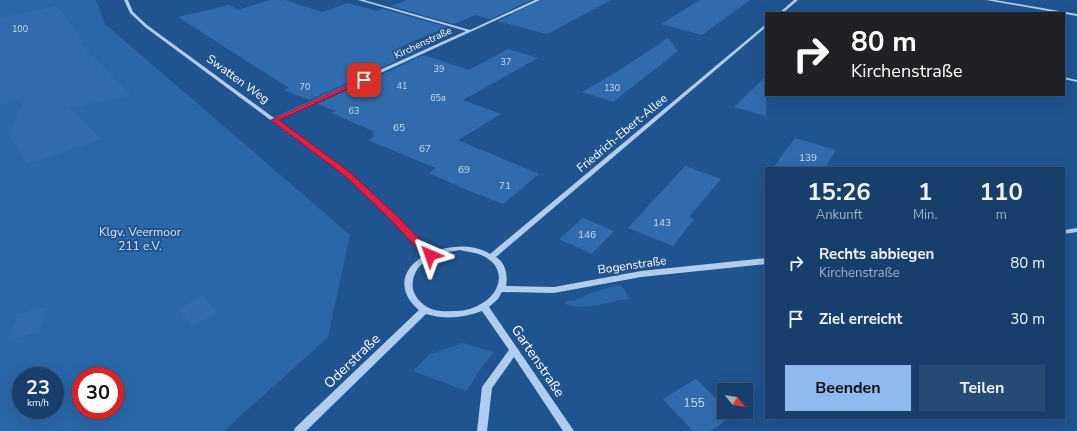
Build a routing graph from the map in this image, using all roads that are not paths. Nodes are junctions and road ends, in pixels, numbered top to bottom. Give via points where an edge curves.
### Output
1 (126, 0) edge
2 (360, 0) edge
3 (538, 0) edge
4 (796, 0) edge
5 (988, 0) edge
6 (782, 12) edge
7 (1059, 12) edge
8 (1065, 13) edge
9 (1077, 15) edge
10 (765, 26) edge
11 (470, 32) junction
12 (1065, 78) edge
13 (1077, 81) edge
14 (274, 120) junction
15 (1077, 230) edge
16 (1065, 232) edge
17 (430, 255) junction
18 (492, 256) junction
19 (765, 260) edge
20 (502, 289) junction
21 (484, 307) junction
22 (425, 310) junction
23 (514, 350) junction
24 (299, 431) edge
25 (482, 431) edge
26 (569, 431) edge

1 - 14 street, Swatten Weg via 131,12 146,26
2 - 11 street, Kirchenstraße
3 - 11 street, Kirchenstraße
4 - 6 street
5 - 7 street
8 - 9 street
10 - 18 street, Friedrich-Ebert-Allee
11 - 14 street, Kirchenstraße
12 - 13 street
14 - 17 street, Swatten Weg via 348,175
15 - 16 street
17 - 18 street via 460,248 473,249
17 - 22 street via 415,267 408,284 412,298
18 - 20 street via 503,271
19 - 20 street, Bogenstraße via 641,274 554,290
20 - 21 street via 495,299
21 - 22 street via 470,313 454,315
21 - 23 street, Gartenstraße
22 - 24 street, Oderstraße
23 - 25 street via 487,388
23 - 26 street, Gartenstraße

